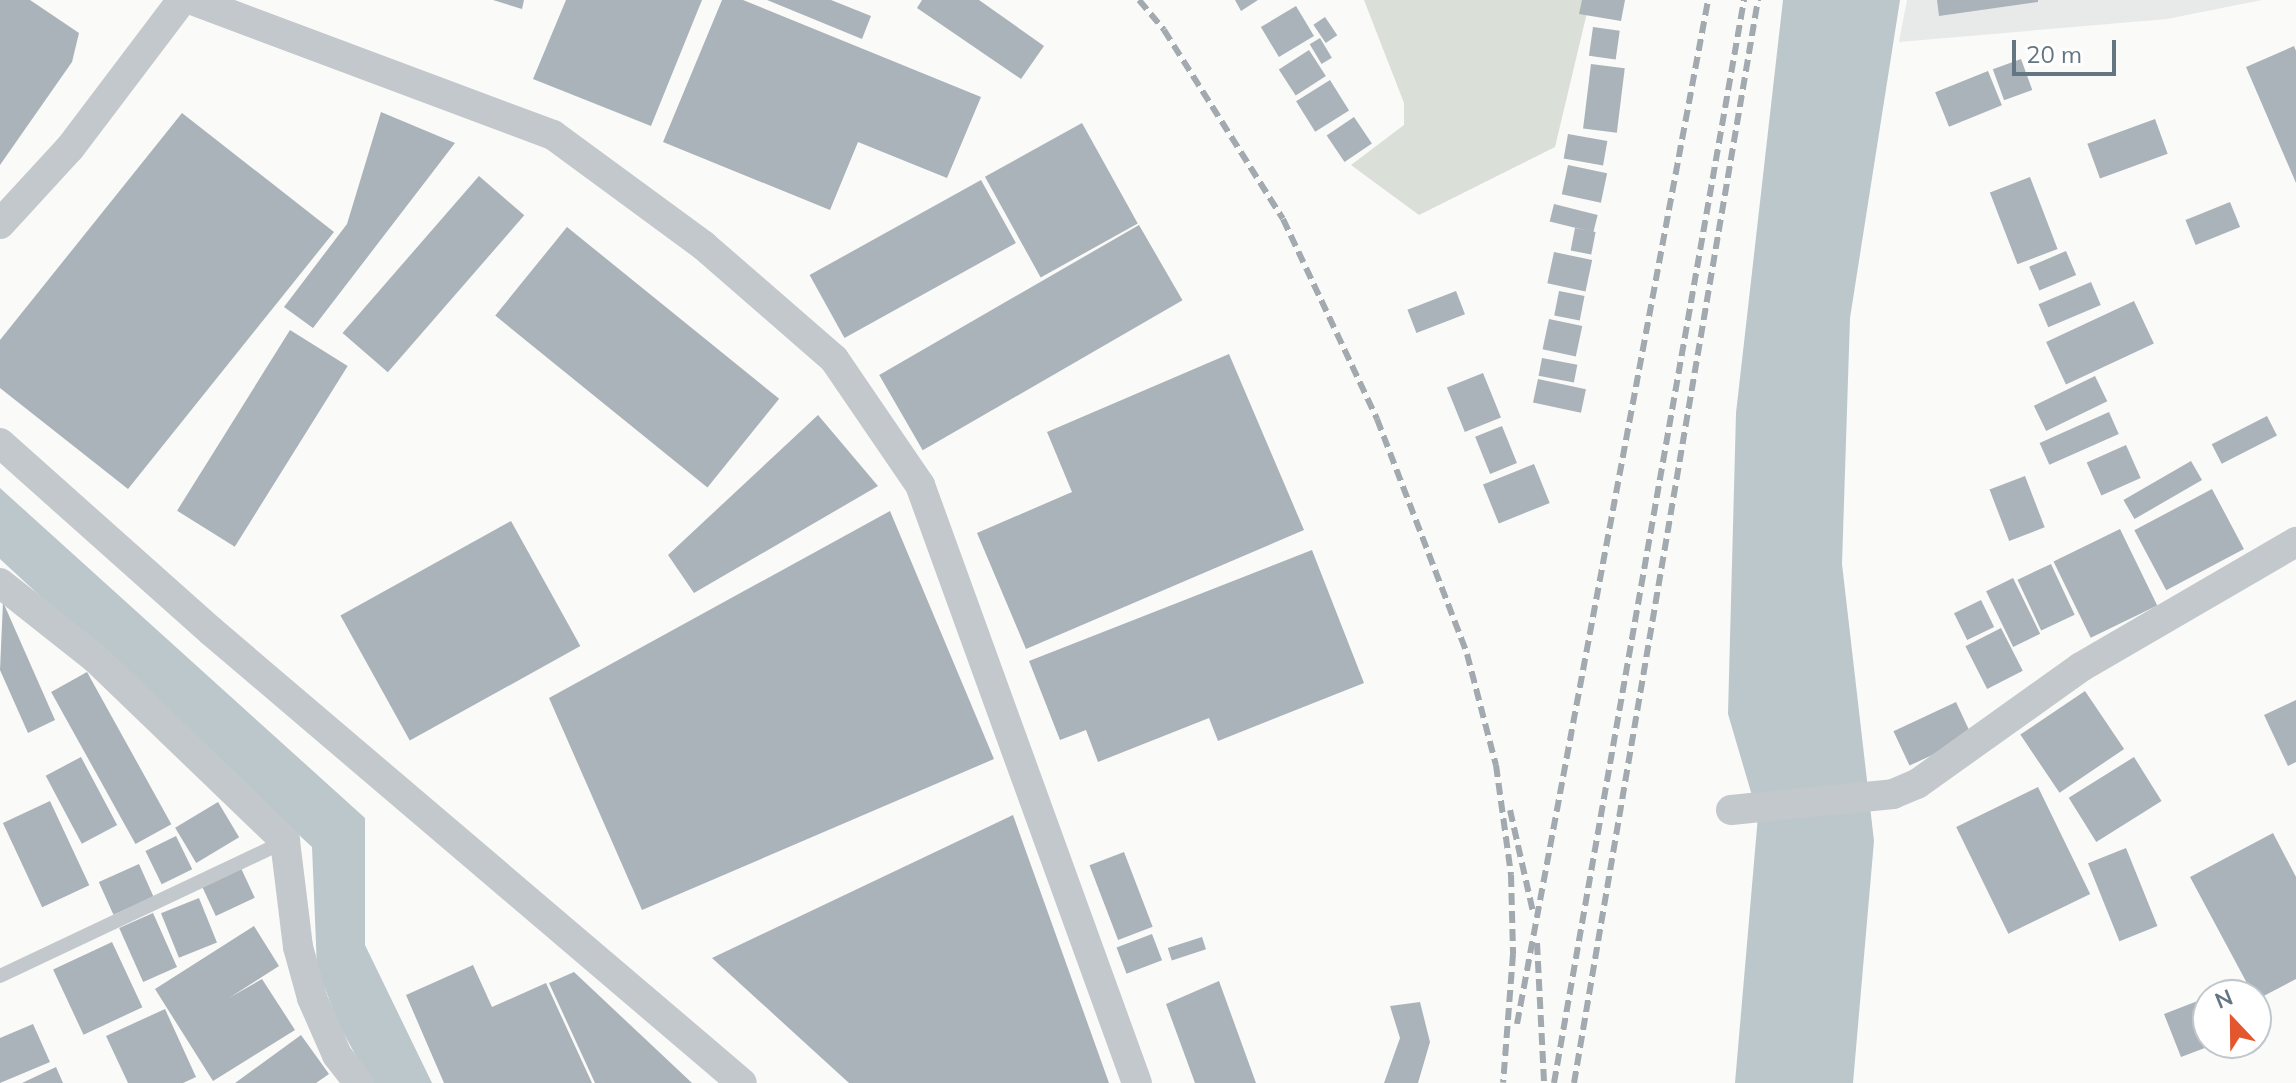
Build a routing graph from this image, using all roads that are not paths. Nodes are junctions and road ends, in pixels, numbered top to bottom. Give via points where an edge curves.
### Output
1 (182, 0) edge
2 (192, 0) edge
3 (0, 224) edge
4 (0, 443) edge
5 (2296, 542) edge
6 (0, 583) edge
7 (1731, 810) dead end
8 (285, 841) junction
9 (0, 976) edge
10 (359, 1083) edge
11 (742, 1083) edge
12 (1137, 1083) edge

1 - 3 street via 70,148
2 - 12 street via 553,135 704,246 834,359 920,485
4 - 11 street via 211,631
5 - 7 street via 2081,667 1917,784 1893,794
6 - 8 street via 95,658
8 - 9 lane
8 - 10 street via 298,947 312,998 337,1055

